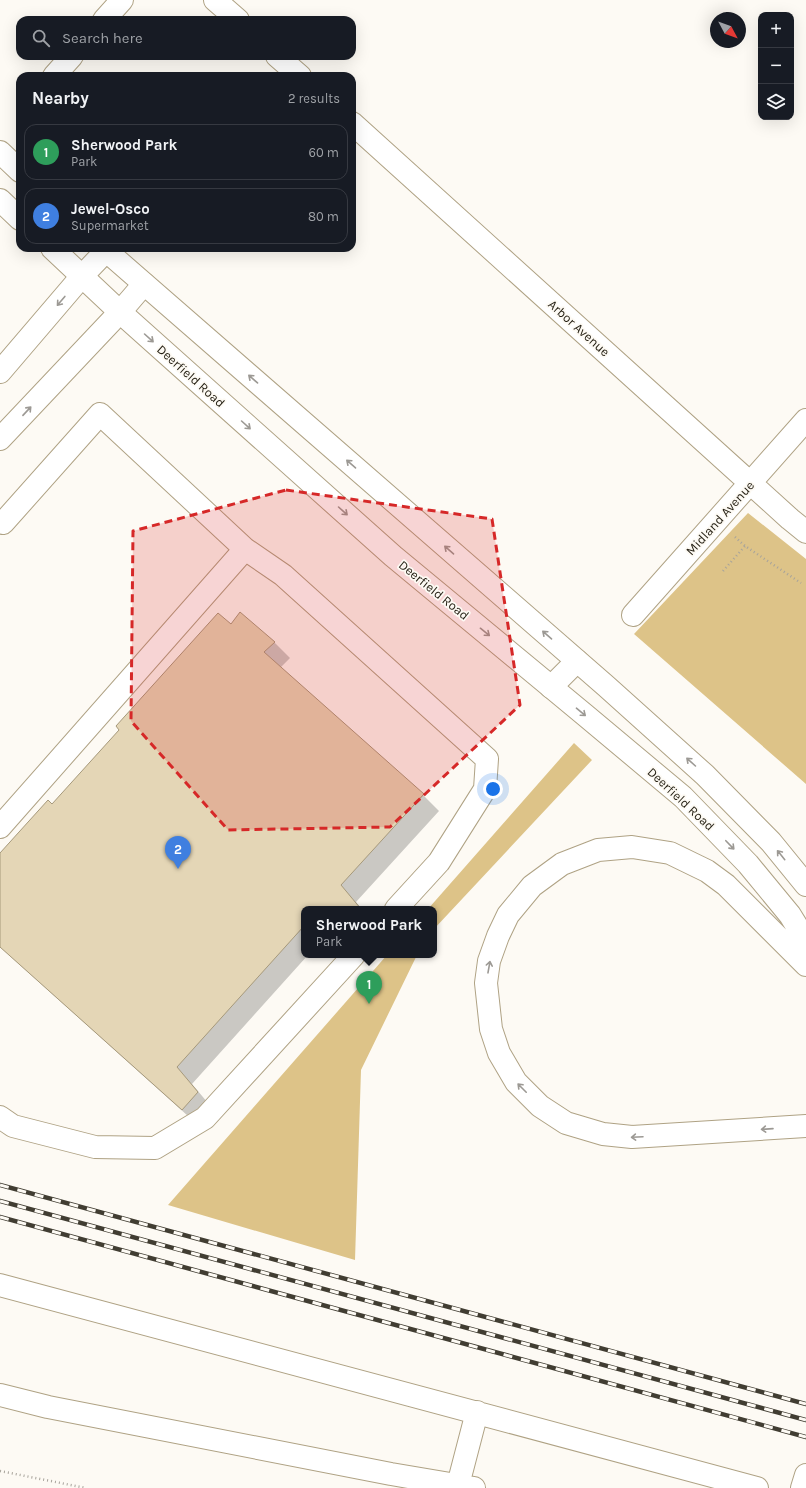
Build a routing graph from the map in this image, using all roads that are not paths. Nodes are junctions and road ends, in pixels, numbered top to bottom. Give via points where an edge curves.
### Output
1 (122, 0) edge
2 (215, 0) edge
3 (108, 16) edge
4 (233, 16) edge
5 (68, 60) edge
6 (282, 60) edge
7 (58, 72) edge
8 (295, 72) edge
9 (356, 127) edge
10 (0, 152) edge
11 (16, 167) edge
12 (0, 200) edge
13 (16, 215) edge
14 (56, 252) edge
15 (102, 252) edge
16 (107, 252) edge
17 (82, 276) junction
18 (144, 284) junction
19 (120, 312) junction
20 (0, 372) edge
21 (806, 420) edge
22 (0, 439) edge
23 (750, 483) junction
24 (0, 521) edge
25 (806, 532) edge
26 (245, 549) junction
27 (633, 615) dead end
28 (577, 661) junction
29 (551, 687) junction
30 (0, 827) edge
31 (806, 885) edge
32 (399, 906) edge
33 (806, 941) edge
34 (351, 958) edge
35 (806, 964) edge
36 (0, 1117) edge
37 (806, 1126) edge
38 (0, 1285) edge
39 (0, 1395) edge
40 (477, 1412) junction
41 (806, 1475) edge
42 (466, 1487) edge
43 (757, 1488) edge
44 (802, 1488) edge

1 - 3 main road
2 - 4 main road
5 - 7 main road
6 - 8 main road
9 - 23 main road, Arbor Avenue
10 - 11 main road
12 - 13 main road
14 - 17 main road, Deerfield Road
15 - 17 main road
16 - 18 main road
17 - 19 main road, Deerfield Road
17 -> 20 main road
18 - 19 main road
28 -> 18 main road
22 -> 19 main road
19 -> 29 main road, Deerfield Road via 393,556
21 - 23 main road, Midland Avenue
23 - 25 main road, Arbor Avenue
23 - 27 main road, Midland Avenue
24 - 26 main road via 3,523 100,414
26 - 30 main road
26 - 32 main road via 283,575 487,759 485,789 439,862
28 - 29 main road
31 -> 28 main road via 772,842 705,775
29 -> 33 main road, Deerfield Road via 683,797 748,864 790,915
34 - 36 main road via 205,1118 155,1148 95,1146 13,1126
37 -> 35 main road via 632,1137 603,1134 566,1123 540,1106 516,1082 491,1029 486,983 489,961 498,936 508,915 532,886 562,864 598,850 632,847 670,853 708,871
38 - 40 main road
39 - 42 main road
40 - 42 main road
40 - 43 main road
41 - 44 main road

